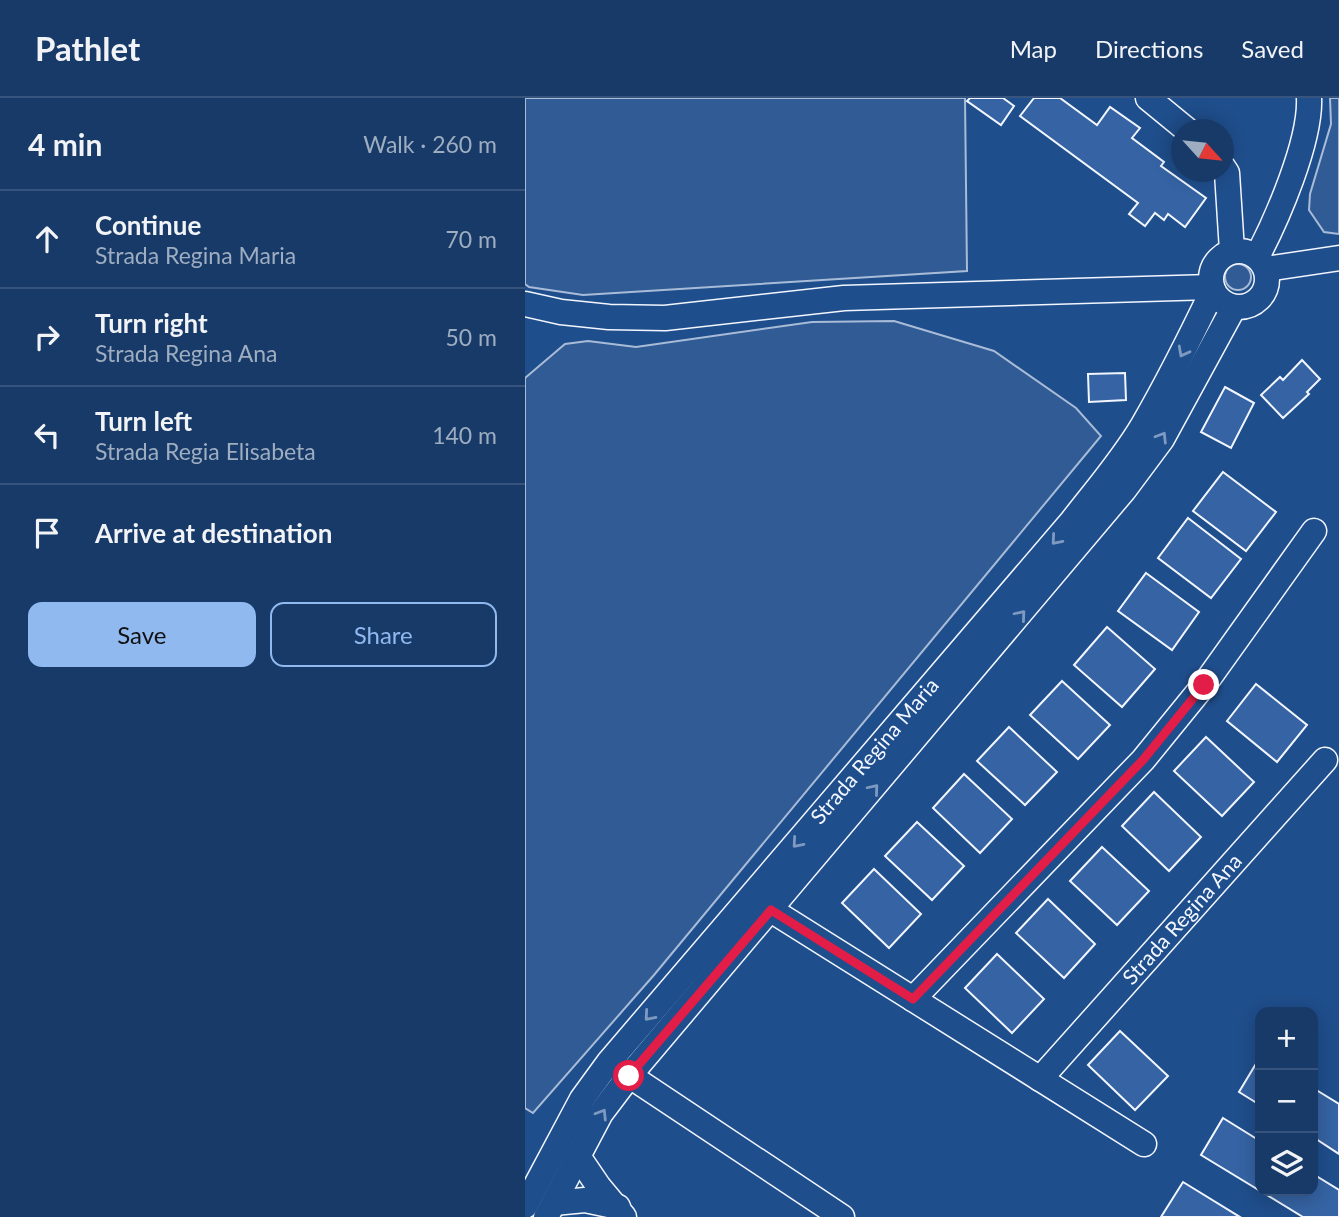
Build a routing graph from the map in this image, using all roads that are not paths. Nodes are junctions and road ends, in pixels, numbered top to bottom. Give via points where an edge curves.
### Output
1 (1147, 98) edge
2 (1309, 98) edge
3 (1168, 106) edge
4 (1228, 182) edge
5 (1232, 251) junction
6 (1339, 258) edge
7 (1262, 263) junction
8 (1212, 289) junction
9 (525, 304) edge
10 (1234, 307) junction
11 (1314, 531) dead end
12 (1325, 760) dead end
13 (771, 910) junction
14 (913, 999) junction
15 (619, 1069) junction
16 (1040, 1079) junction
17 (1144, 1144) dead end
18 (578, 1156) junction
19 (525, 1206) edge
20 (550, 1210) edge
21 (621, 1212) edge
22 (842, 1217) edge

1 - 3 street
2 - 7 street via 1302,141
4 - 5 street
5 - 7 street via 1250,253
5 - 8 street via 1216,262
6 - 7 street
7 - 10 street via 1266,286 1258,301
8 - 9 street via 844,298 665,317 597,316
8 - 10 street
8 -> 15 street, Strada Regina Maria via 1142,427 1072,521
13 -> 10 street, Strada Regina Maria via 1125,490 1162,439
11 - 14 street via 1204,685 1143,760
12 - 16 street, Strada Regina Ana
13 - 14 street
13 - 15 street, Strada Regina Maria
14 - 16 street
18 -> 15 street, Strada Regina Maria
15 - 19 street, Strada Regina Maria via 582,1099
15 - 22 street
16 - 17 street
18 - 20 street, Strada Regina Maria
18 - 21 street
20 - 21 street via 585,1200

